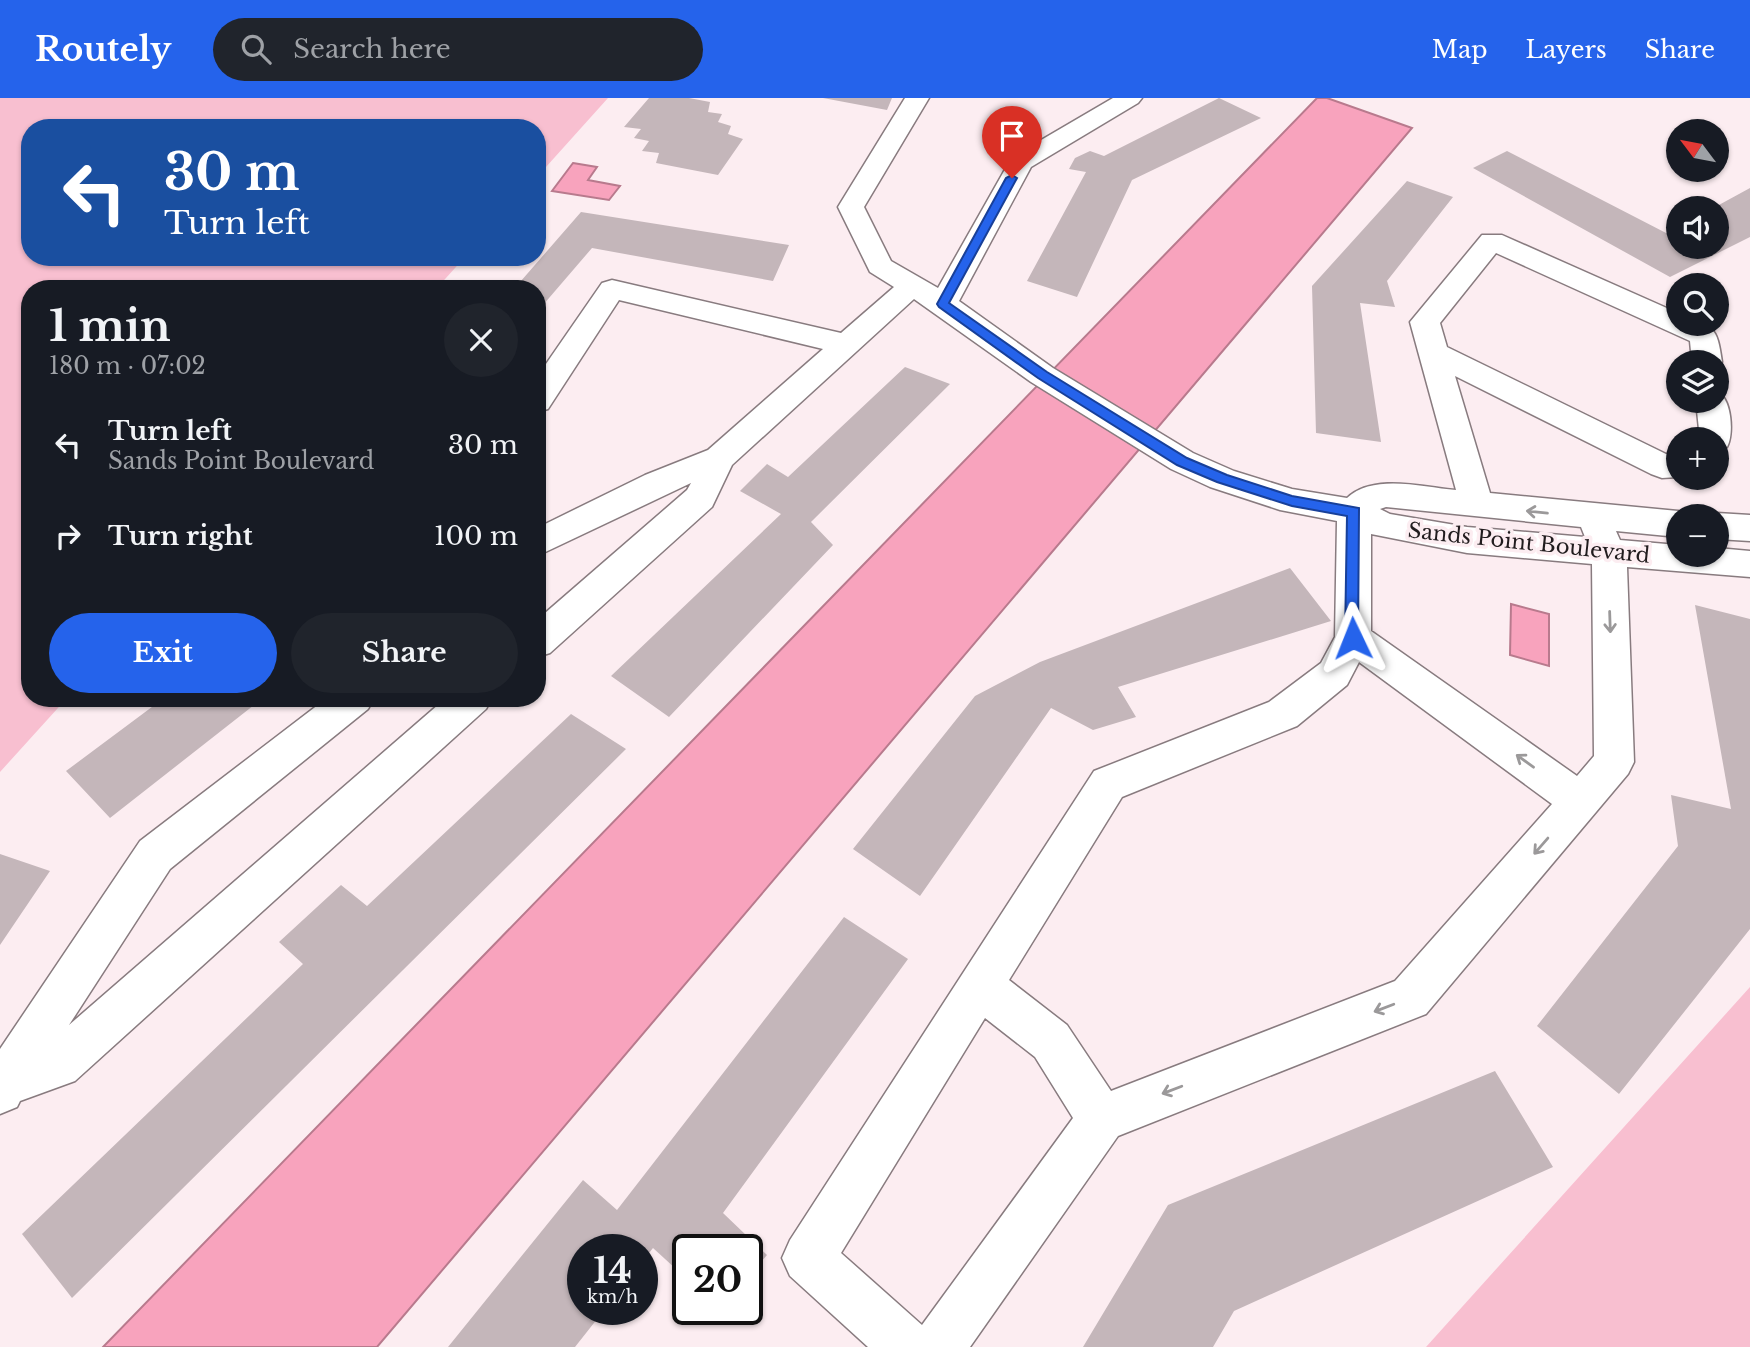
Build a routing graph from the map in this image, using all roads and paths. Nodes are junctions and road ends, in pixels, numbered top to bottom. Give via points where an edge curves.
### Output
1 (917, 98) edge
2 (1130, 98) edge
3 (911, 287) junction
4 (943, 304) junction
5 (849, 345) junction
6 (1706, 350) edge
7 (1431, 351) junction
8 (546, 388) edge
9 (719, 458) junction
10 (1666, 466) edge
11 (1478, 506) junction
12 (1354, 512) junction
13 (1666, 526) edge
14 (1729, 527) edge
15 (1750, 528) edge
16 (1601, 536) junction
17 (546, 539) edge
18 (1750, 564) edge
19 (546, 634) edge
20 (1353, 638) junction
21 (344, 707) edge
22 (463, 707) edge
23 (1580, 801) junction
24 (980, 986) junction
25 (2, 1087) edge
26 (1101, 1119) junction
27 (907, 1347) edge
28 (938, 1347) edge

1 - 3 lane, Sands Point Boulevard via 851,207 880,266
2 - 4 lane via 1021,162
3 - 4 lane, Sands Point Boulevard
3 - 5 lane
4 - 12 lane, Sands Point Boulevard via 1042,375 1182,461 1292,501
5 - 8 lane via 612,289
5 - 9 lane
6 - 7 lane via 1704,336 1492,241 1425,322
7 - 10 lane
7 - 11 lane
9 - 17 lane
9 - 19 lane via 700,498
11 - 12 lane, Sands Point Boulevard via 1385,495 1364,502
16 -> 11 lane, Sands Point Boulevard
12 - 16 lane, Sands Point Boulevard via 1384,526 1467,540
12 - 20 lane
13 - 16 lane, Sands Point Boulevard
14 - 15 lane
16 - 18 lane, Sands Point Boulevard
16 -> 23 lane via 1614,762
23 -> 20 lane
20 - 24 lane via 1334,674 1283,714 1108,784
21 - 25 lane via 155,855
22 - 25 lane via 59,1065
23 -> 26 lane via 1410,998
24 - 26 lane via 1051,1041
24 - 27 lane via 808,1258
26 - 28 lane

